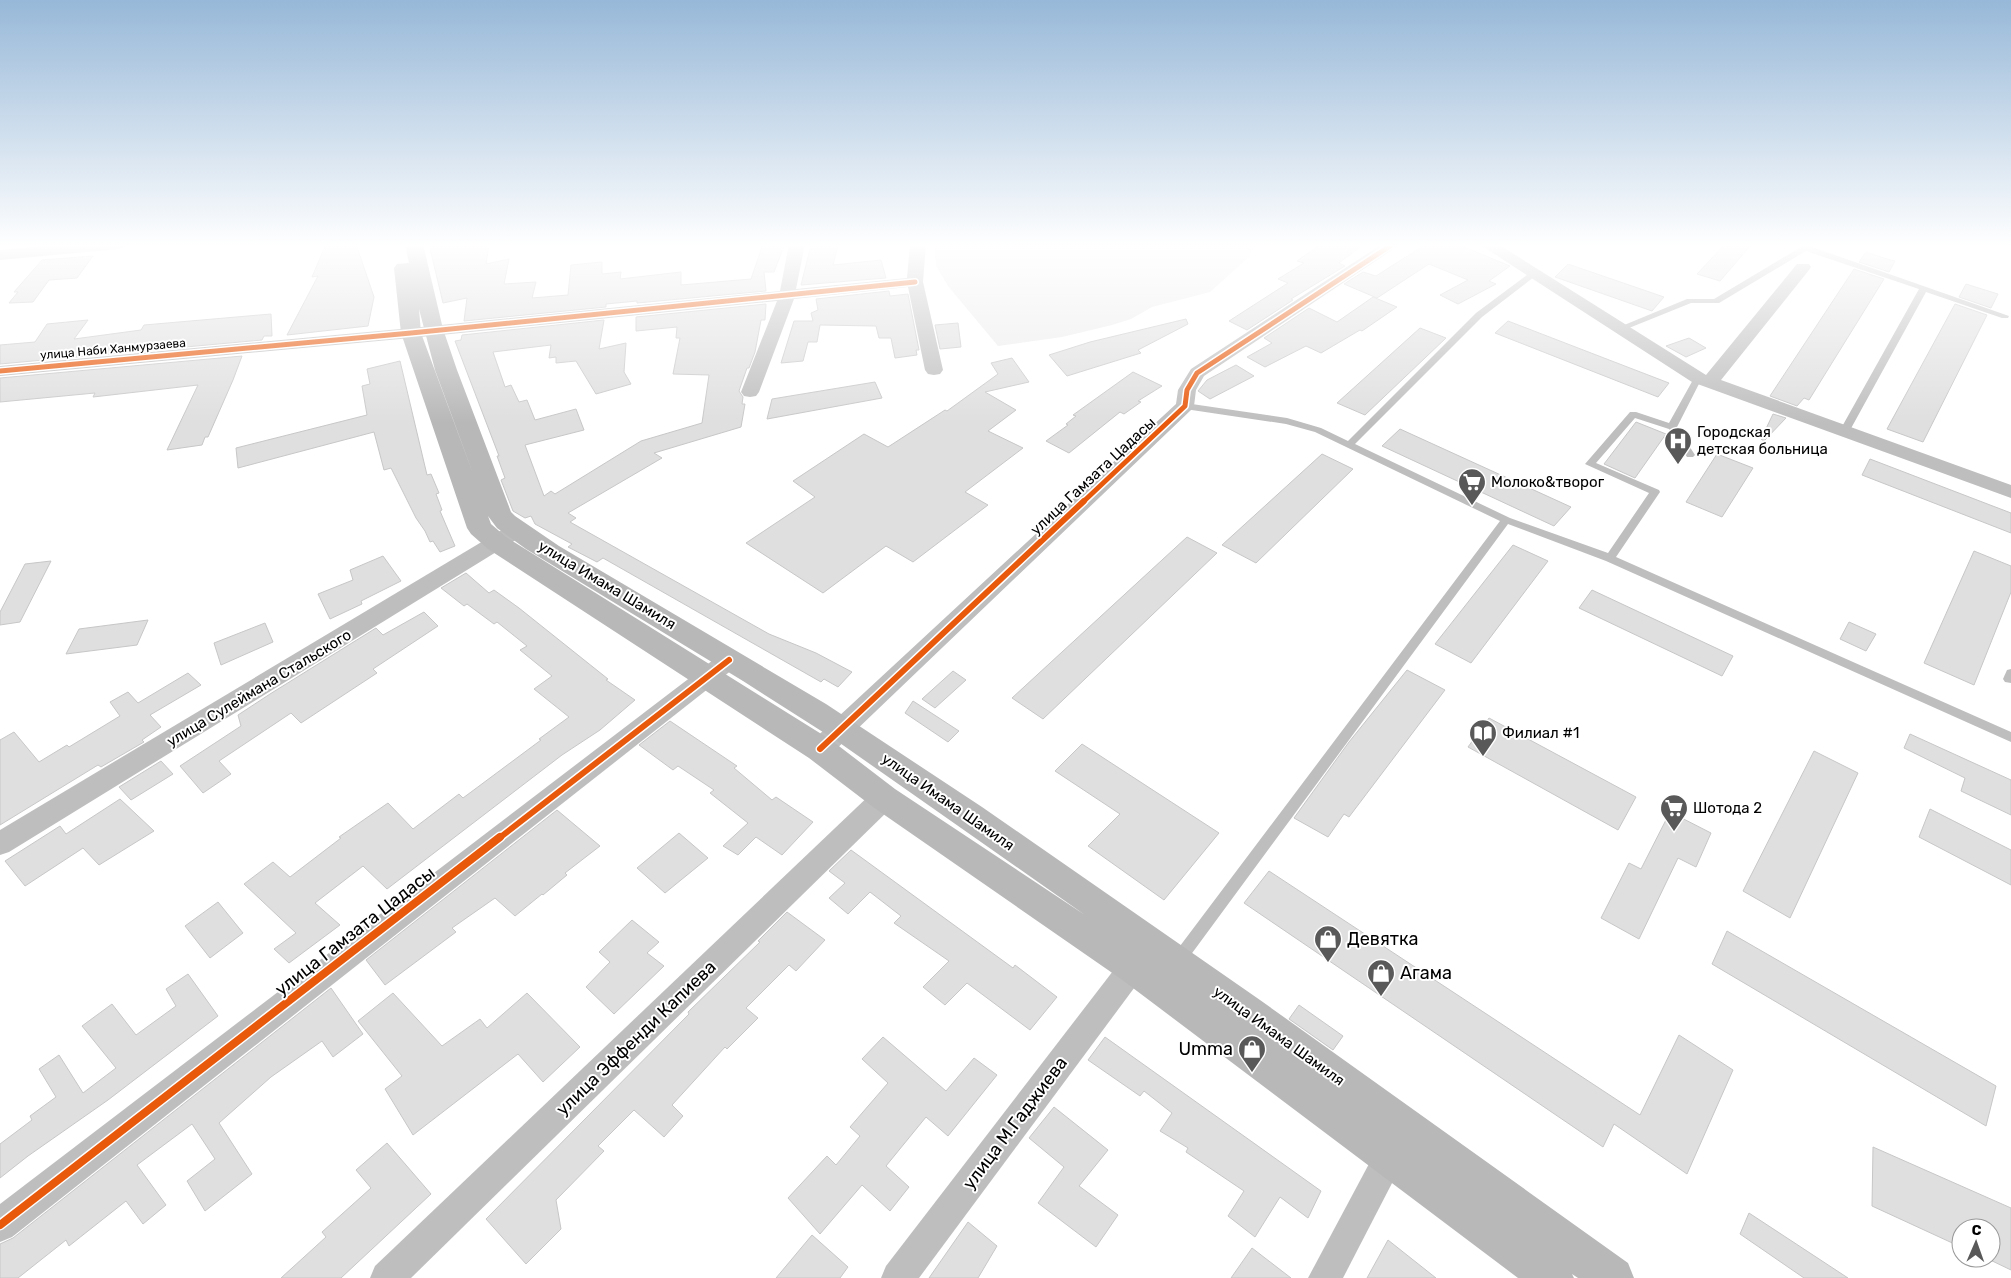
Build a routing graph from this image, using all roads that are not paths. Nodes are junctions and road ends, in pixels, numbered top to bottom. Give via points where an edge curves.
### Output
1 (415, 304) edge
2 (419, 304) edge
3 (692, 304) edge
4 (783, 304) edge
5 (920, 304) edge
6 (1303, 304) edge
7 (1494, 304) edge
8 (1581, 304) edge
9 (1683, 304) edge
10 (1771, 304) edge
11 (1914, 304) edge
12 (1969, 304) edge
13 (2006, 316) dead end
14 (1620, 328) junction
15 (422, 331) junction
16 (934, 370) dead end
17 (0, 371) edge
18 (1704, 380) junction
19 (750, 392) dead end
20 (1185, 406) junction
21 (1672, 427) junction
22 (1844, 432) junction
23 (1350, 444) junction
24 (1690, 455) dead end
25 (2011, 492) edge
26 (1506, 520) junction
27 (507, 537) junction
28 (1610, 558) junction
29 (729, 660) junction
30 (2011, 673) edge
31 (2011, 679) edge
32 (2011, 738) edge
33 (831, 739) junction
34 (884, 798) junction
35 (0, 844) edge
36 (1182, 955) dead end
37 (1133, 967) junction
38 (1388, 1158) junction
39 (0, 1225) edge
40 (387, 1278) edge
41 (898, 1278) edge
42 (1325, 1278) edge
43 (1554, 1278) edge
44 (1613, 1278) edge

1 - 15 main road, улица Имама Шамиля
2 - 15 main road, улица Имама Шамиля
3 - 15 street, улица Наби Ханмурзаева
4 - 19 street
5 - 16 street
6 - 20 street via 1197,373 1187,390
7 - 23 lane
8 - 14 street
9 - 14 lane
10 - 18 street
11 - 22 lane
12 - 13 lane
14 - 18 street
15 - 17 street, улица Наби Ханмурзаева
15 - 27 main road, улица Имама Шамиля via 480,528
18 - 21 lane
18 - 22 street
20 - 23 lane via 1287,421
20 - 33 street, улица Гамзата Цадасы
21 - 24 lane
21 - 28 lane via 1633,414 1590,464 1654,492
22 - 25 street
23 - 26 lane
26 - 28 lane
26 - 36 lane
27 - 29 main road, улица Имама Шамиля
27 - 33 main road, улица Имама Шамиля
27 - 35 street, улица Сулеймана Стальского
28 - 32 lane
29 - 33 main road, улица Имама Шамиля
29 - 39 street, улица Гамзата Цадасы
30 - 31 lane
33 - 34 main road, улица Имама Шамиля
33 - 44 main road, улица Имама Шамиля via 1158,946
34 - 37 main road, улица Имама Шамиля
34 - 40 street, улица Эффенди Капиева
37 - 38 main road, улица Имама Шамиля via 1256,1056
37 - 41 street, улица М.Гаджиева
38 - 42 street
38 - 43 main road, улица Имама Шамиля

